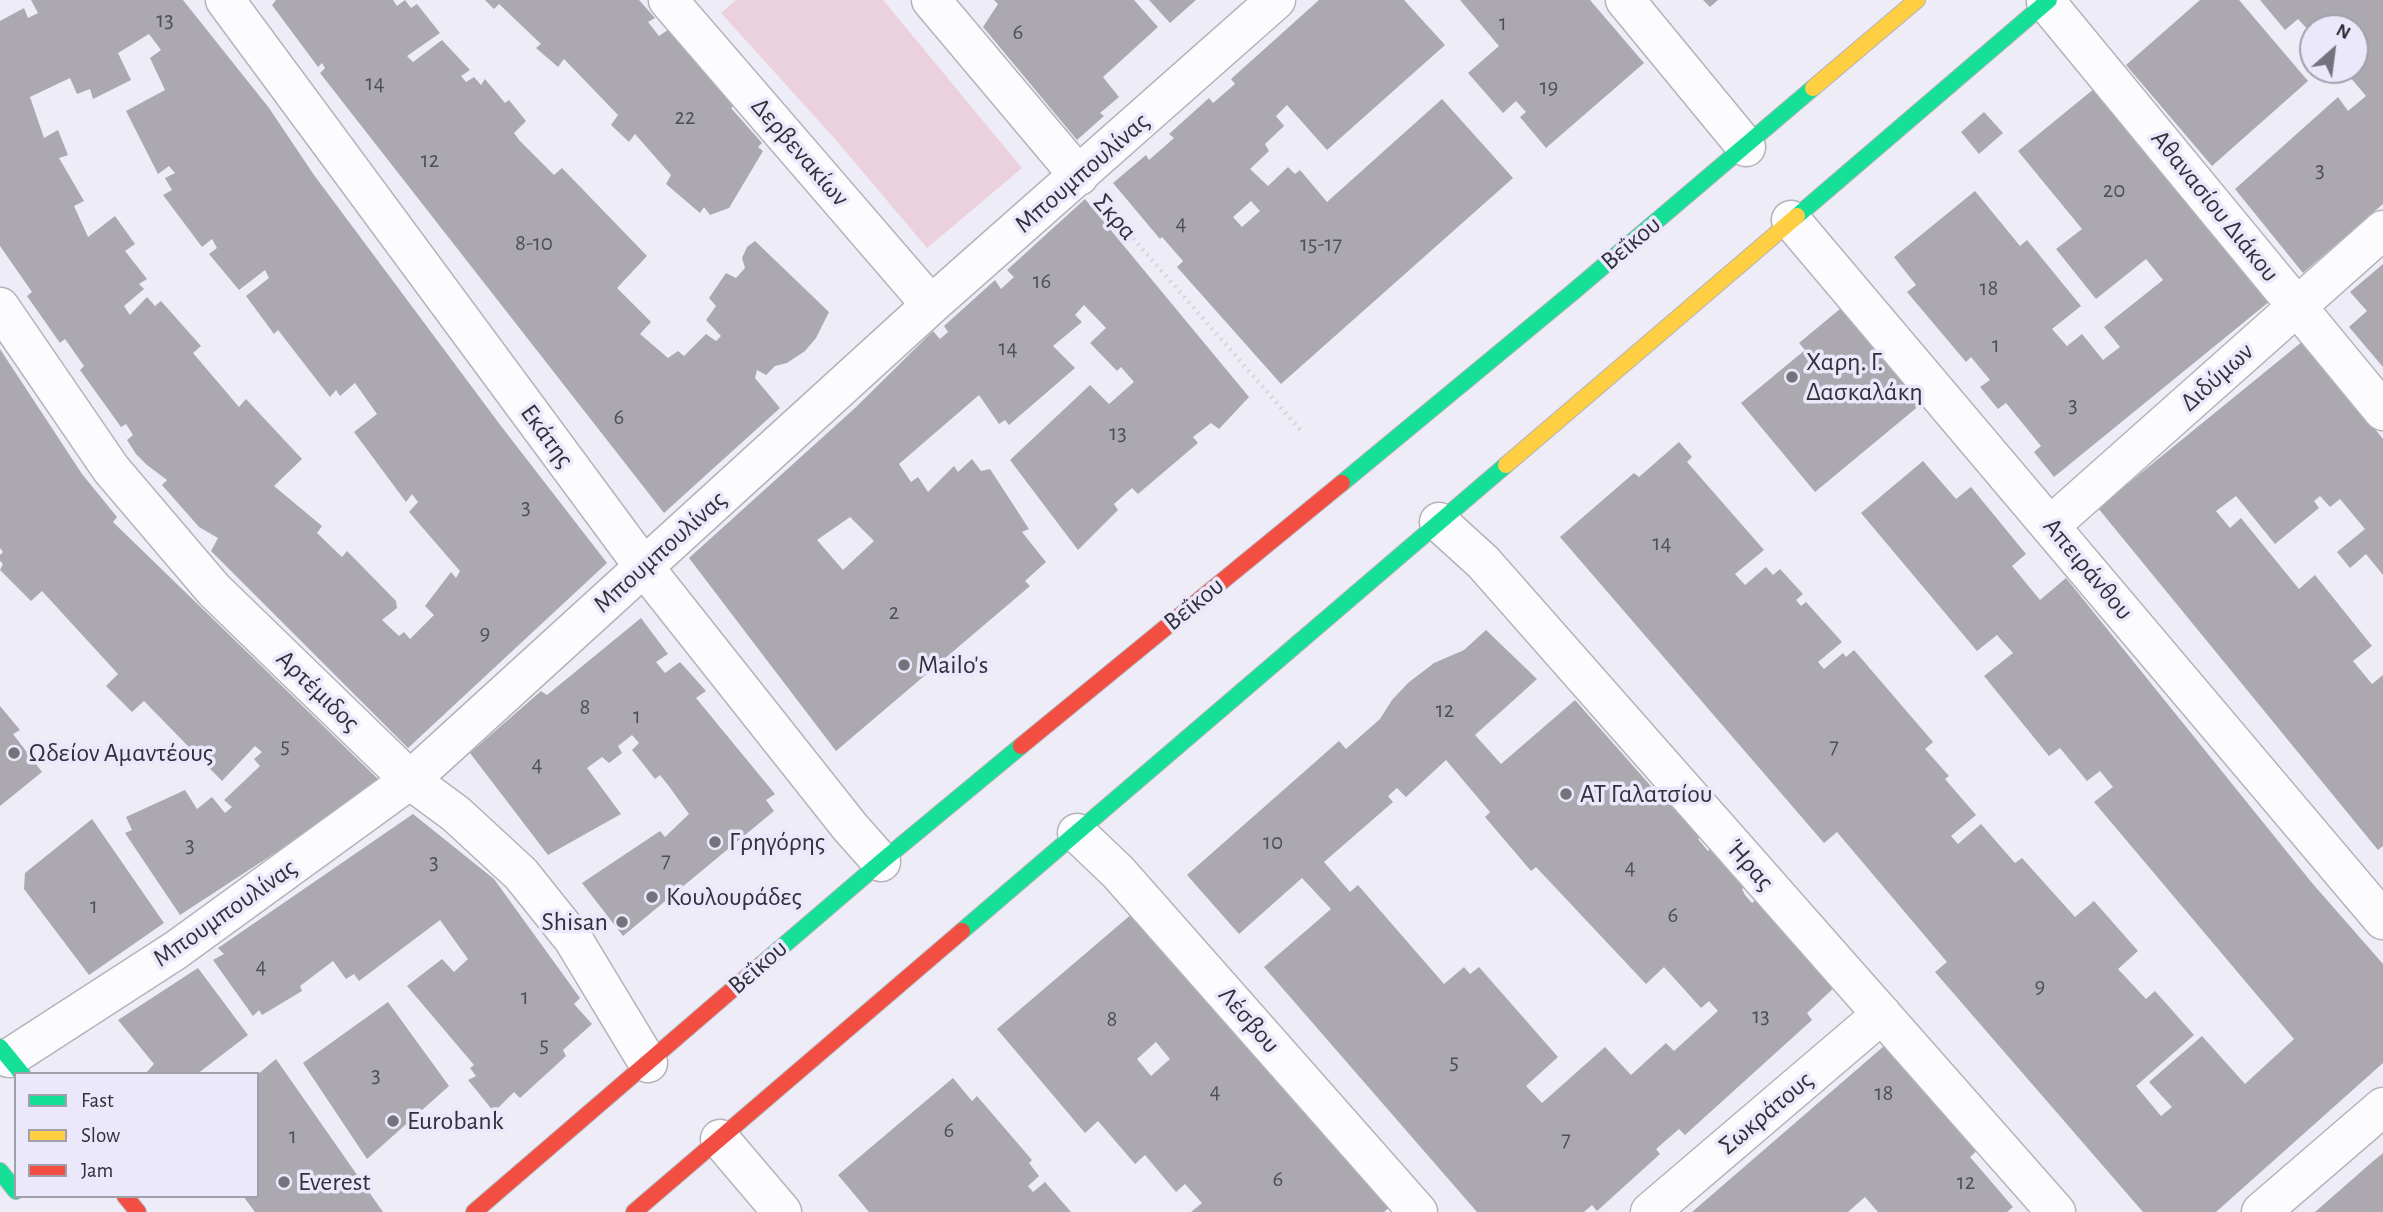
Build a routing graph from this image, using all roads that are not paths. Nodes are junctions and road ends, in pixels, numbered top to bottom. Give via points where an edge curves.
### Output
1 (225, 0) edge
2 (931, 0) edge
3 (1276, 0) edge
4 (1625, 0) edge
5 (1917, 0) edge
6 (2047, 1) edge
7 (679, 4) edge
8 (1746, 147) junction
9 (1079, 176) junction
10 (1791, 220) junction
11 (2383, 230) edge
12 (931, 305) junction
13 (2297, 306) junction
14 (0, 307) edge
15 (2383, 411) edge
16 (1439, 522) junction
17 (2051, 525) junction
18 (644, 567) junction
19 (410, 780) junction
20 (1077, 833) junction
21 (881, 862) junction
22 (2383, 920) edge
23 (1882, 1014) junction
24 (10, 1060) edge
25 (648, 1063) junction
26 (2383, 1107) edge
27 (720, 1139) junction
28 (0, 1171) edge
29 (14, 1189) edge
30 (127, 1198) edge
31 (138, 1212) edge
32 (474, 1212) edge
33 (634, 1212) edge
34 (782, 1212) edge
35 (1418, 1212) edge
36 (1650, 1212) edge
37 (2056, 1212) edge
38 (2261, 1212) edge

1 - 18 street, Εκάτης
2 - 9 street, Σκρα
3 - 9 street, Μπουμπουλίνας
4 - 8 street
5 - 8 main road, Βεΐκου
6 - 10 main road
6 - 13 street, Αθανασίου Διάκου
7 - 12 street, Δερβενακίων
8 - 21 main road, Βεΐκου
9 - 12 street, Μπουμπουλίνας
10 - 16 main road
10 - 17 street, Απειράνθου
11 - 13 street, Διδύμων
12 - 18 street, Μπουμπουλίνας
13 - 15 street, Αθανασίου Διάκου
13 - 17 street, Διδύμων
14 - 19 street, Αρτέμιδος via 111,469 214,590
16 - 20 main road
16 - 23 street, Ήρας via 1483,562
17 - 22 street, Απειράνθου
18 - 19 street, Μπουμπουλίνας
18 - 21 street, Εκάτης
19 - 24 street, Μπουμπουλίνας via 176,950
19 - 25 street, Αρτέμιδος via 456,814 521,874 573,939
20 - 27 main road
20 - 35 street, Λέσβου via 1118,872
21 - 25 main road, Βεΐκου
23 - 36 street, Σωκράτους
23 - 37 street, Ήρας
25 - 32 main road, Βεΐκου
26 - 38 street
27 - 33 main road
27 - 34 street
28 - 29 main road
30 - 31 main road

